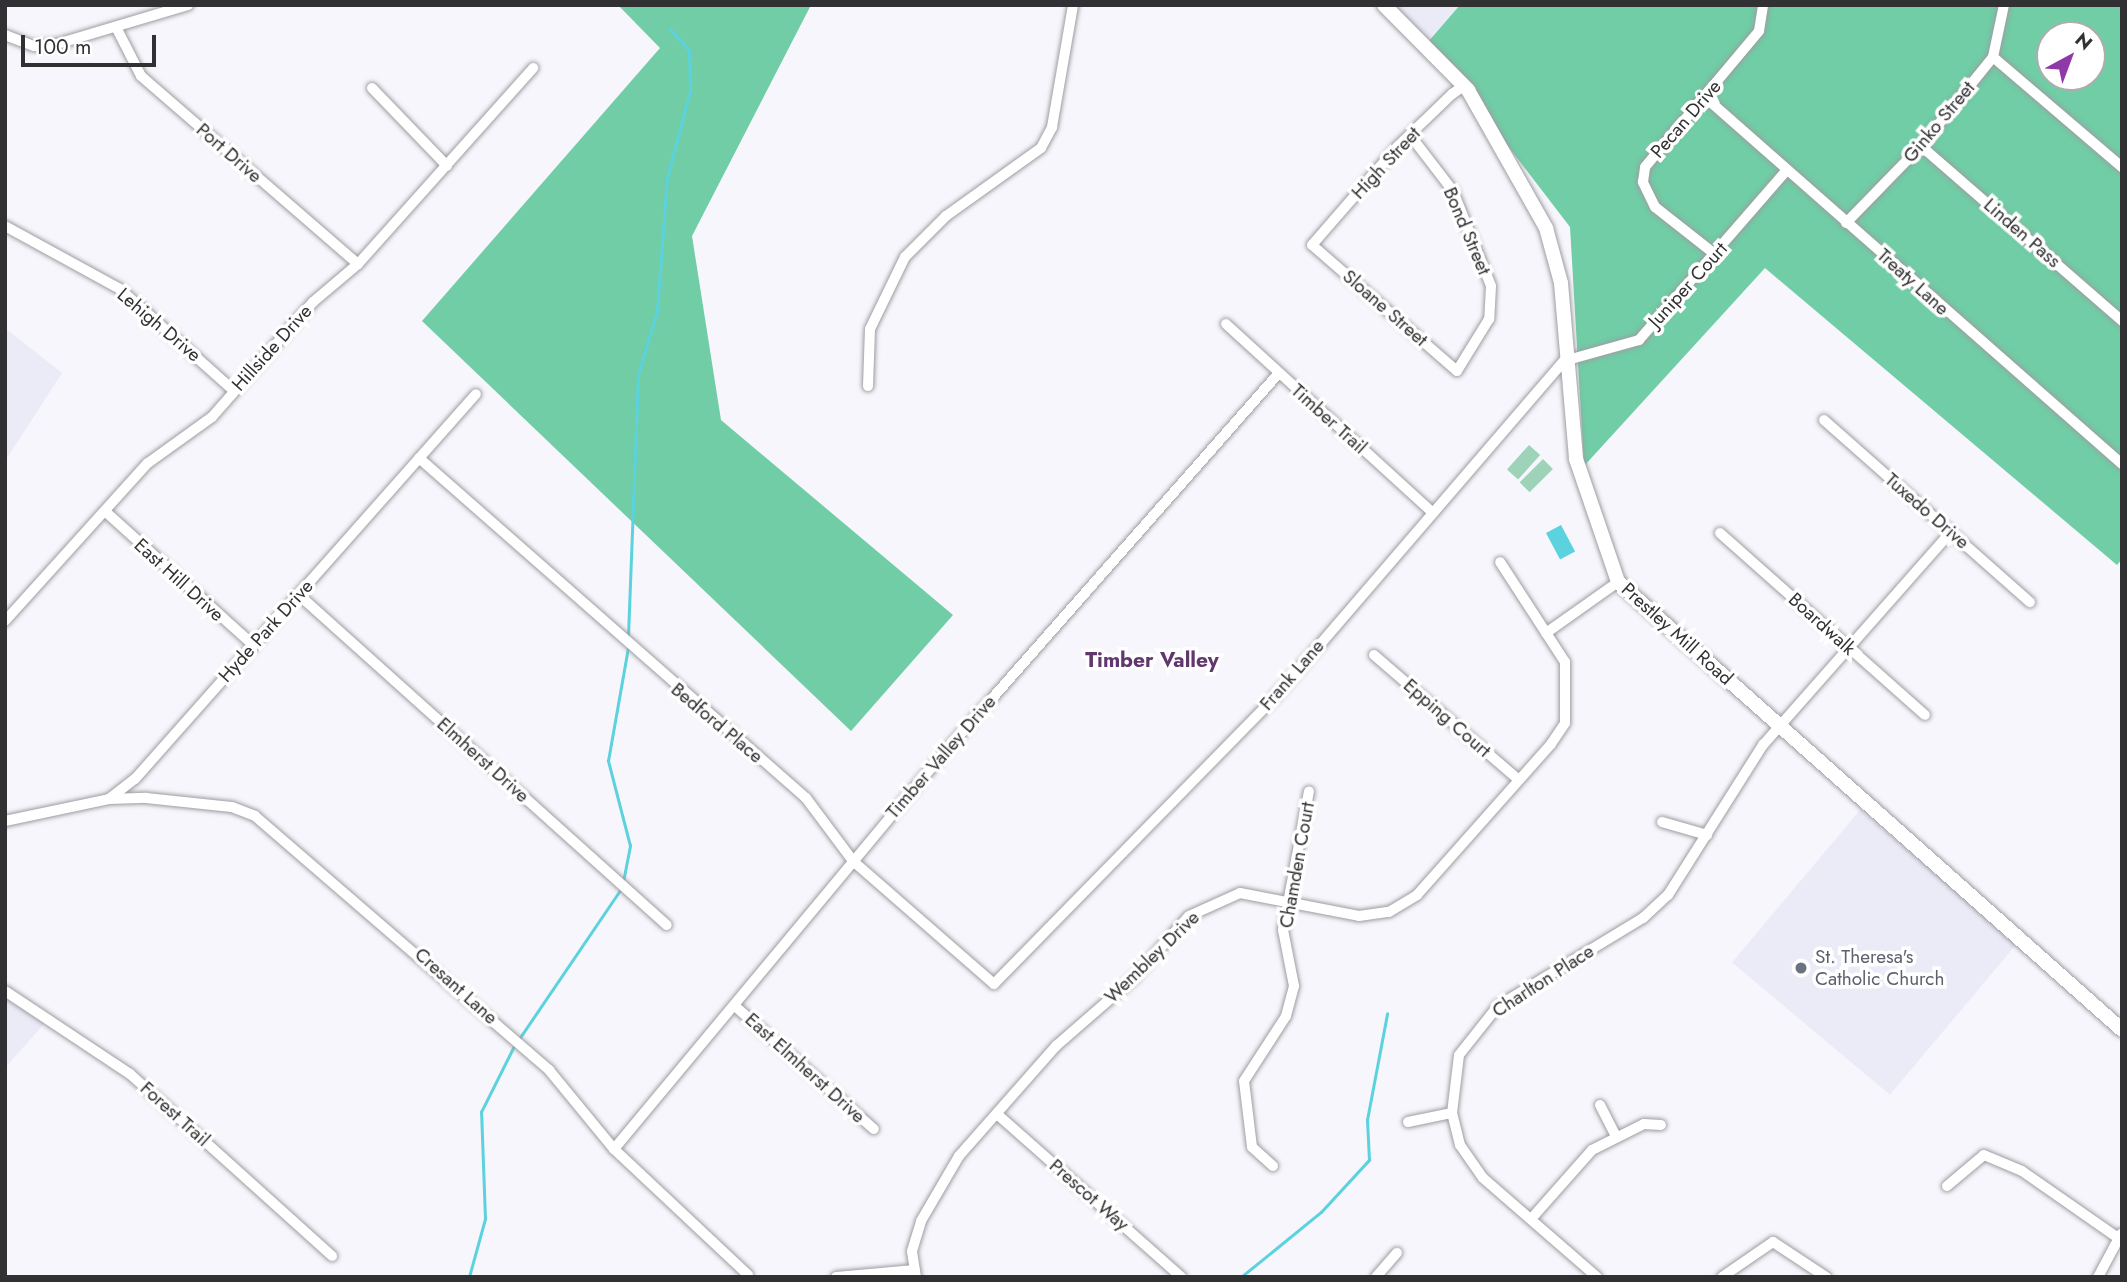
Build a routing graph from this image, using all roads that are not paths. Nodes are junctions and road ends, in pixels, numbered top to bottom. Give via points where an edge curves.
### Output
1 (188, 5) edge
2 (1073, 5) edge
3 (1384, 5) edge
4 (1763, 5) edge
5 (2004, 5) edge
6 (117, 29) junction
7 (5, 35) edge
8 (1993, 57) junction
9 (533, 68) dead end
10 (1464, 86) junction
11 (372, 88) dead end
12 (1706, 98) junction
13 (1410, 135) junction
14 (1921, 146) junction
15 (447, 166) junction
16 (2122, 167) edge
17 (1787, 170) junction
18 (1846, 223) junction
19 (5, 226) edge
20 (1312, 244) joint
21 (1716, 256) junction
22 (358, 264) junction
23 (2122, 321) edge
24 (1226, 324) dead end
25 (1564, 361) junction
26 (1457, 371) joint
27 (1279, 373) junction
28 (869, 386) dead end
29 (234, 391) junction
30 (476, 394) dead end
31 (1824, 420) dead end
32 (419, 458) junction
33 (2122, 464) edge
34 (107, 513) junction
35 (1433, 513) junction
36 (1951, 532) junction
37 (1720, 533) dead end
38 (1500, 562) dead end
39 (1618, 582) junction
40 (299, 595) junction
41 (2030, 602) dead end
42 (5, 621) edge
43 (1546, 633) junction
44 (254, 645) junction
45 (1848, 648) junction
46 (1374, 655) dead end
47 (1925, 715) dead end
48 (1779, 726) junction
49 (1519, 780) junction
50 (1309, 790) dead end
51 (109, 799) junction
52 (5, 821) edge
53 (1662, 822) dead end
54 (1707, 835) junction
55 (853, 861) junction
56 (1287, 902) junction
57 (667, 925) dead end
58 (1007, 978) joint
59 (5, 991) edge
60 (736, 1007) junction
61 (2122, 1030) edge
62 (1601, 1105) dead end
63 (997, 1114) junction
64 (1452, 1114) junction
65 (1408, 1122) dead end
66 (1661, 1125) dead end
67 (874, 1129) dead end
68 (1615, 1135) junction
69 (614, 1149) junction
70 (1273, 1166) dead end
71 (1947, 1186) dead end
72 (1531, 1219) junction
73 (2120, 1236) edge
74 (1397, 1253) dead end
75 (332, 1256) dead end
76 (915, 1273) edge
77 (1590, 1274) edge
78 (748, 1275) dead end
79 (836, 1277) edge
80 (1181, 1277) edge
81 (1376, 1277) edge
82 (1722, 1277) edge
83 (1826, 1277) edge
84 (2098, 1277) edge

1 - 6 street
2 - 28 street via 1052,127 1041,148 946,216 905,257 870,328
3 - 10 street, Prestley Mill Road
4 - 12 street, Pecan Drive via 1759,30
5 - 8 street, Ginko Street
6 - 7 street via 34,46
6 - 22 street, Port Drive via 141,76
8 - 14 street, Ginko Street
8 - 16 street
9 - 15 street, Hillside Drive
10 - 13 street, High Street
10 - 25 street, Prestley Mill Road via 1506,147 1546,228 1561,283
11 - 15 street
12 - 17 street, Treaty Lane
12 - 21 street, Pecan Drive via 1645,167 1643,182 1655,207
13 - 20 street, High Street
13 - 26 street, Bond Street via 1453,191 1491,286 1489,319
14 - 18 street, Ginko Street
14 - 23 street, Linden Pass
15 - 22 street, Hillside Drive
17 - 18 street, Treaty Lane
17 - 21 street, Juniper Court
18 - 33 street, Treaty Lane
19 - 29 street, Lehigh Drive via 120,289
20 - 26 street, Sloane Street
21 - 25 street, Juniper Court via 1639,340
22 - 29 street, Hillside Drive via 313,302
24 - 27 street, Timber Trail
25 - 35 street, Frank Lane
25 - 39 street, Prestley Mill Road via 1576,459
27 - 35 street, Timber Trail
27 - 55 street, Timber Valley Drive
29 - 34 street, Hillside Drive via 212,417 148,463
30 - 32 street, Hyde Park Drive
31 - 36 street, Tuxedo Drive
32 - 40 street, Hyde Park Drive
32 - 55 street, Bedford Place via 806,798
34 - 42 street, Hillside Drive
34 - 44 street, East Hill Drive
35 - 58 street, Frank Lane via 1274,698
36 - 41 street, Tuxedo Drive
36 - 45 street, Charlton Place
37 - 45 street, Boardwalk
38 - 43 street, Wembley Drive
39 - 43 street
39 - 48 street, Prestley Mill Road
40 - 44 street, Hyde Park Drive
40 - 57 street, Elmherst Drive
43 - 49 street, Wembley Drive via 1565,662 1570,695 1565,723
44 - 51 street, Hyde Park Drive via 135,779
45 - 47 street, Boardwalk
45 - 48 street, Charlton Place
46 - 49 street, Epping Court
48 - 54 street, Charlton Place
48 - 61 street, Prestley Mill Road
49 - 56 street, Wembley Drive via 1417,894 1389,912 1359,916
50 - 56 street, Chamden Court
51 - 52 street
51 - 69 street, Cresant Lane via 232,807 276,829 549,1070
53 - 54 street via 1691,825
54 - 64 street, Charlton Place via 1682,878 1643,918 1484,1020 1459,1055
55 - 58 street, Bedford Place via 976,973 994,984
55 - 60 street, Timber Valley Drive
56 - 63 street, Wembley Drive via 1240,893 1189,916
56 - 70 street, Chamden Court via 1283,930 1294,986 1286,1016 1244,1081 1252,1147
59 - 75 street, Forest Trail via 130,1074
60 - 67 street, East Elmherst Drive
60 - 69 street, Timber Valley Drive
62 - 68 street
63 - 76 street, Wembley Drive via 959,1156 921,1221
63 - 80 street, Prescot Way
64 - 65 street
64 - 72 street, Charlton Place via 1472,1165
66 - 68 street
68 - 72 street via 1592,1150
69 - 78 street, Cresant Lane
71 - 73 street via 1984,1155 2022,1171
72 - 77 street, Charlton Place
73 - 84 street
74 - 81 street
76 - 79 street
82 - 83 street via 1773,1242

